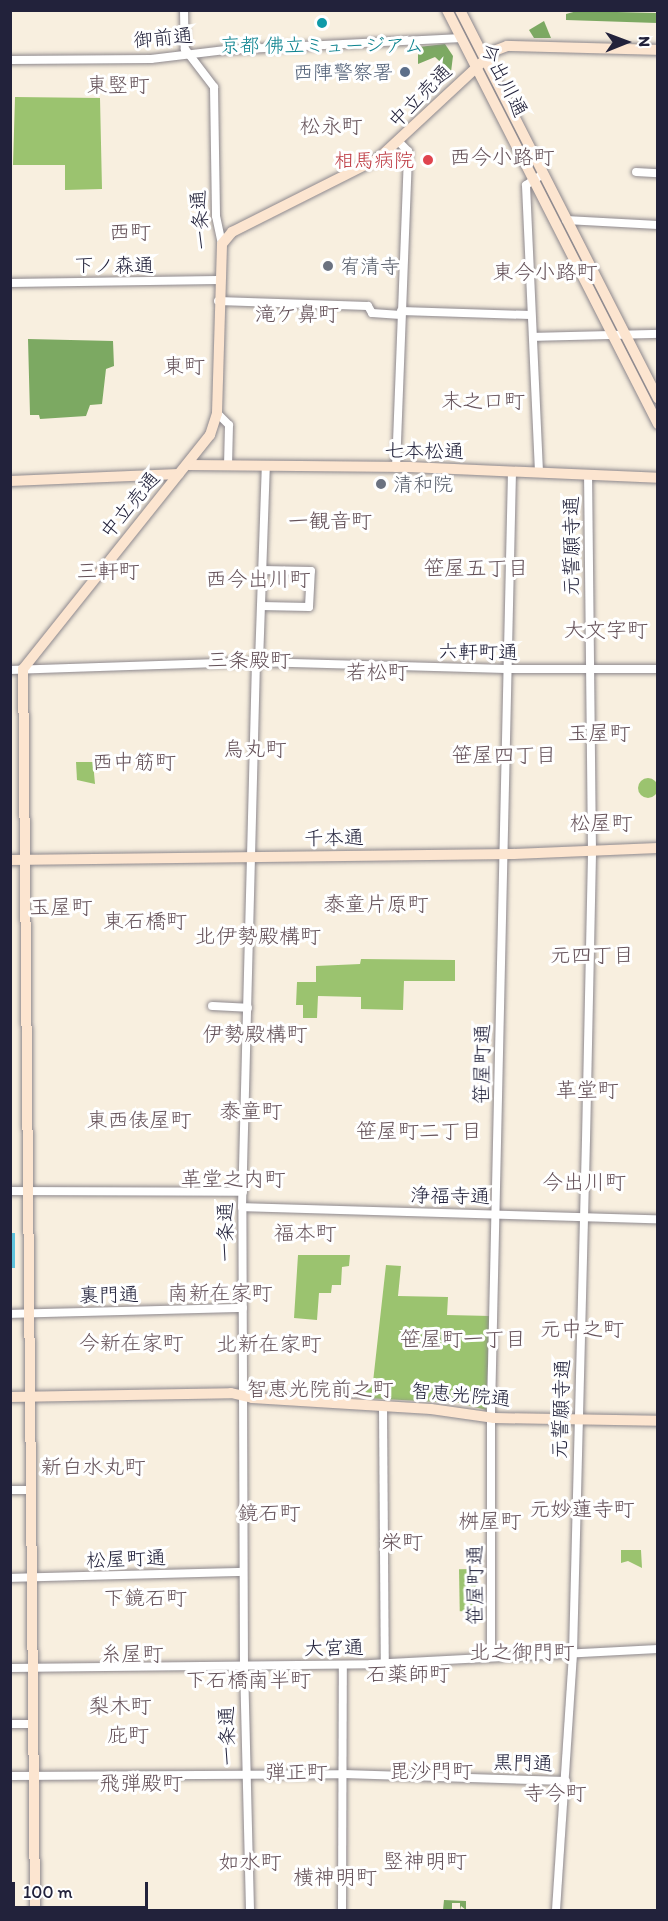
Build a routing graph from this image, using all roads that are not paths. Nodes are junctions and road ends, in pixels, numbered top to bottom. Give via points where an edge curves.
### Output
1 (184, 10) edge
2 (447, 10) edge
3 (460, 10) edge
4 (462, 38) junction
5 (657, 50) edge
6 (189, 54) junction
7 (10, 60) edge
8 (481, 62) junction
9 (399, 142) junction
10 (636, 172) dead end
11 (657, 173) edge
12 (539, 177) junction
13 (566, 220) junction
14 (657, 225) edge
15 (222, 244) junction
16 (218, 280) junction
17 (10, 283) edge
18 (218, 300) junction
19 (401, 313) junction
20 (531, 315) junction
21 (625, 333) junction
22 (613, 334) junction
23 (657, 334) edge
24 (533, 337) junction
25 (657, 399) edge
26 (217, 413) junction
27 (657, 424) edge
28 (189, 465) junction
29 (228, 466) junction
30 (266, 466) junction
31 (396, 468) junction
32 (512, 471) junction
33 (539, 472) junction
34 (179, 474) junction
35 (588, 476) junction
36 (657, 478) edge
37 (10, 481) edge
38 (262, 570) junction
39 (261, 606) junction
40 (258, 662) junction
41 (23, 669) junction
42 (506, 669) junction
43 (657, 669) edge
44 (10, 670) edge
45 (590, 670) junction
46 (657, 848) edge
47 (592, 852) junction
48 (503, 855) junction
49 (254, 857) junction
50 (10, 860) edge
51 (24, 860) junction
52 (212, 1006) dead end
53 (248, 1008) junction
54 (10, 1191) edge
55 (28, 1191) junction
56 (243, 1192) junction
57 (242, 1208) junction
58 (496, 1213) junction
59 (584, 1217) junction
60 (657, 1219) edge
61 (243, 1308) junction
62 (28, 1313) junction
63 (10, 1314) edge
64 (244, 1395) junction
65 (10, 1397) edge
66 (30, 1397) junction
67 (383, 1407) junction
68 (494, 1418) junction
69 (576, 1420) junction
70 (657, 1421) edge
71 (10, 1490) edge
72 (31, 1490) junction
73 (243, 1572) junction
74 (10, 1578) edge
75 (32, 1578) junction
76 (657, 1649) edge
77 (573, 1653) junction
78 (491, 1656) junction
79 (385, 1663) junction
80 (342, 1665) junction
81 (244, 1666) junction
82 (10, 1668) edge
83 (33, 1669) junction
84 (10, 1724) edge
85 (33, 1724) junction
86 (246, 1774) junction
87 (343, 1774) junction
88 (10, 1776) edge
89 (34, 1776) junction
90 (566, 1781) junction
91 (35, 1911) edge
92 (250, 1911) edge
93 (342, 1911) edge
94 (556, 1911) edge

1 - 6 street
2 - 4 street, 今出川通
3 - 8 street, 今出川通
4 - 6 street, 御前通
4 - 8 street, 今出川通
5 - 8 street via 507,46
6 - 7 street, 御前通 via 151,59
6 - 15 street, 一条通 via 214,87 216,216
8 - 9 street, 中立売通
8 - 12 street, 今出川通
9 - 15 street, 中立売通 via 379,158 232,232
9 - 19 street via 408,151
10 - 11 street
12 - 13 street, 今出川通
12 - 20 street via 526,185
12 - 22 street, 今出川通
13 - 14 street
13 - 21 street, 今出川通
15 - 16 street, 一条通
16 - 17 street, 下ノ森通
16 - 18 street, 一条通
18 - 19 street via 368,306 372,313
18 - 26 street, 一条通
19 - 20 street
19 - 31 street
20 - 24 street
21 - 22 street
21 - 23 street
21 - 25 street, 今出川通
22 - 24 street
22 - 27 street, 今出川通
24 - 33 street
26 - 28 street, 一条通 via 210,435
26 - 29 street via 229,425
28 - 29 street, 七本松通
28 - 34 street, 中立売通
29 - 30 street, 七本松通
30 - 31 street, 七本松通
30 - 38 street, 一条通
31 - 32 street, 七本松通
32 - 33 street, 七本松通
32 - 42 street, 笹屋町通
33 - 35 street, 七本松通
34 - 37 street
34 - 41 street, 中立売通
35 - 36 street, 七本松通
35 - 45 street, 元誓願寺通
38 - 39 street, 一条通
38 - 39 street via 311,571 309,607
39 - 40 street, 一条通
40 - 41 street, 六軒町通
40 - 42 street, 六軒町通
40 - 49 street, 一条通
41 - 44 street, 六軒町通
41 - 51 street
42 - 45 street, 六軒町通
42 - 48 street, 笹屋町通
43 - 45 street, 六軒町通
45 - 47 street, 元誓願寺通
46 - 47 street, 千本通
47 - 48 street, 千本通
47 - 59 street, 元誓願寺通
48 - 49 street, 千本通
48 - 58 street, 笹屋町通
49 - 51 street, 千本通
49 - 53 street, 一条通
50 - 51 street, 千本通
51 - 55 street
52 - 53 street
53 - 56 street, 一条通
54 - 55 street
55 - 56 street
55 - 62 street
56 - 57 street, 一条通
57 - 58 street, 浄福寺通
57 - 61 street, 一条通
58 - 59 street, 浄福寺通
58 - 68 street, 笹屋町通
59 - 60 street, 浄福寺通
59 - 69 street, 元誓願寺通
61 - 62 street, 裏門通
61 - 64 street, 一条通
62 - 63 street, 裏門通
62 - 66 street
64 - 66 street, 智恵光院通
64 - 67 street, 智恵光院通
64 - 73 street, 一条通
65 - 66 street, 智恵光院通
66 - 72 street
67 - 68 street, 智恵光院通
67 - 79 street
68 - 69 street, 智恵光院通
68 - 78 street, 笹屋町通
69 - 70 street, 智恵光院通
69 - 77 street, 元誓願寺通
71 - 72 street
72 - 75 street
73 - 75 street, 松屋町通
73 - 81 street, 一条通
74 - 75 street, 松屋町通
75 - 83 street
76 - 77 street, 大宮通
77 - 78 street, 大宮通
77 - 90 street, 元誓願寺通
78 - 79 street, 大宮通
79 - 80 street, 大宮通
80 - 81 street, 大宮通
80 - 87 street
81 - 83 street, 大宮通
81 - 86 street, 一条通
82 - 83 street, 大宮通
83 - 85 street
84 - 85 street
85 - 89 street
86 - 87 street, 黒門通
86 - 89 street, 黒門通
86 - 92 street, 一条通
87 - 90 street, 黒門通
87 - 93 street
88 - 89 street, 黒門通
89 - 91 street
90 - 94 street, 元誓願寺通

